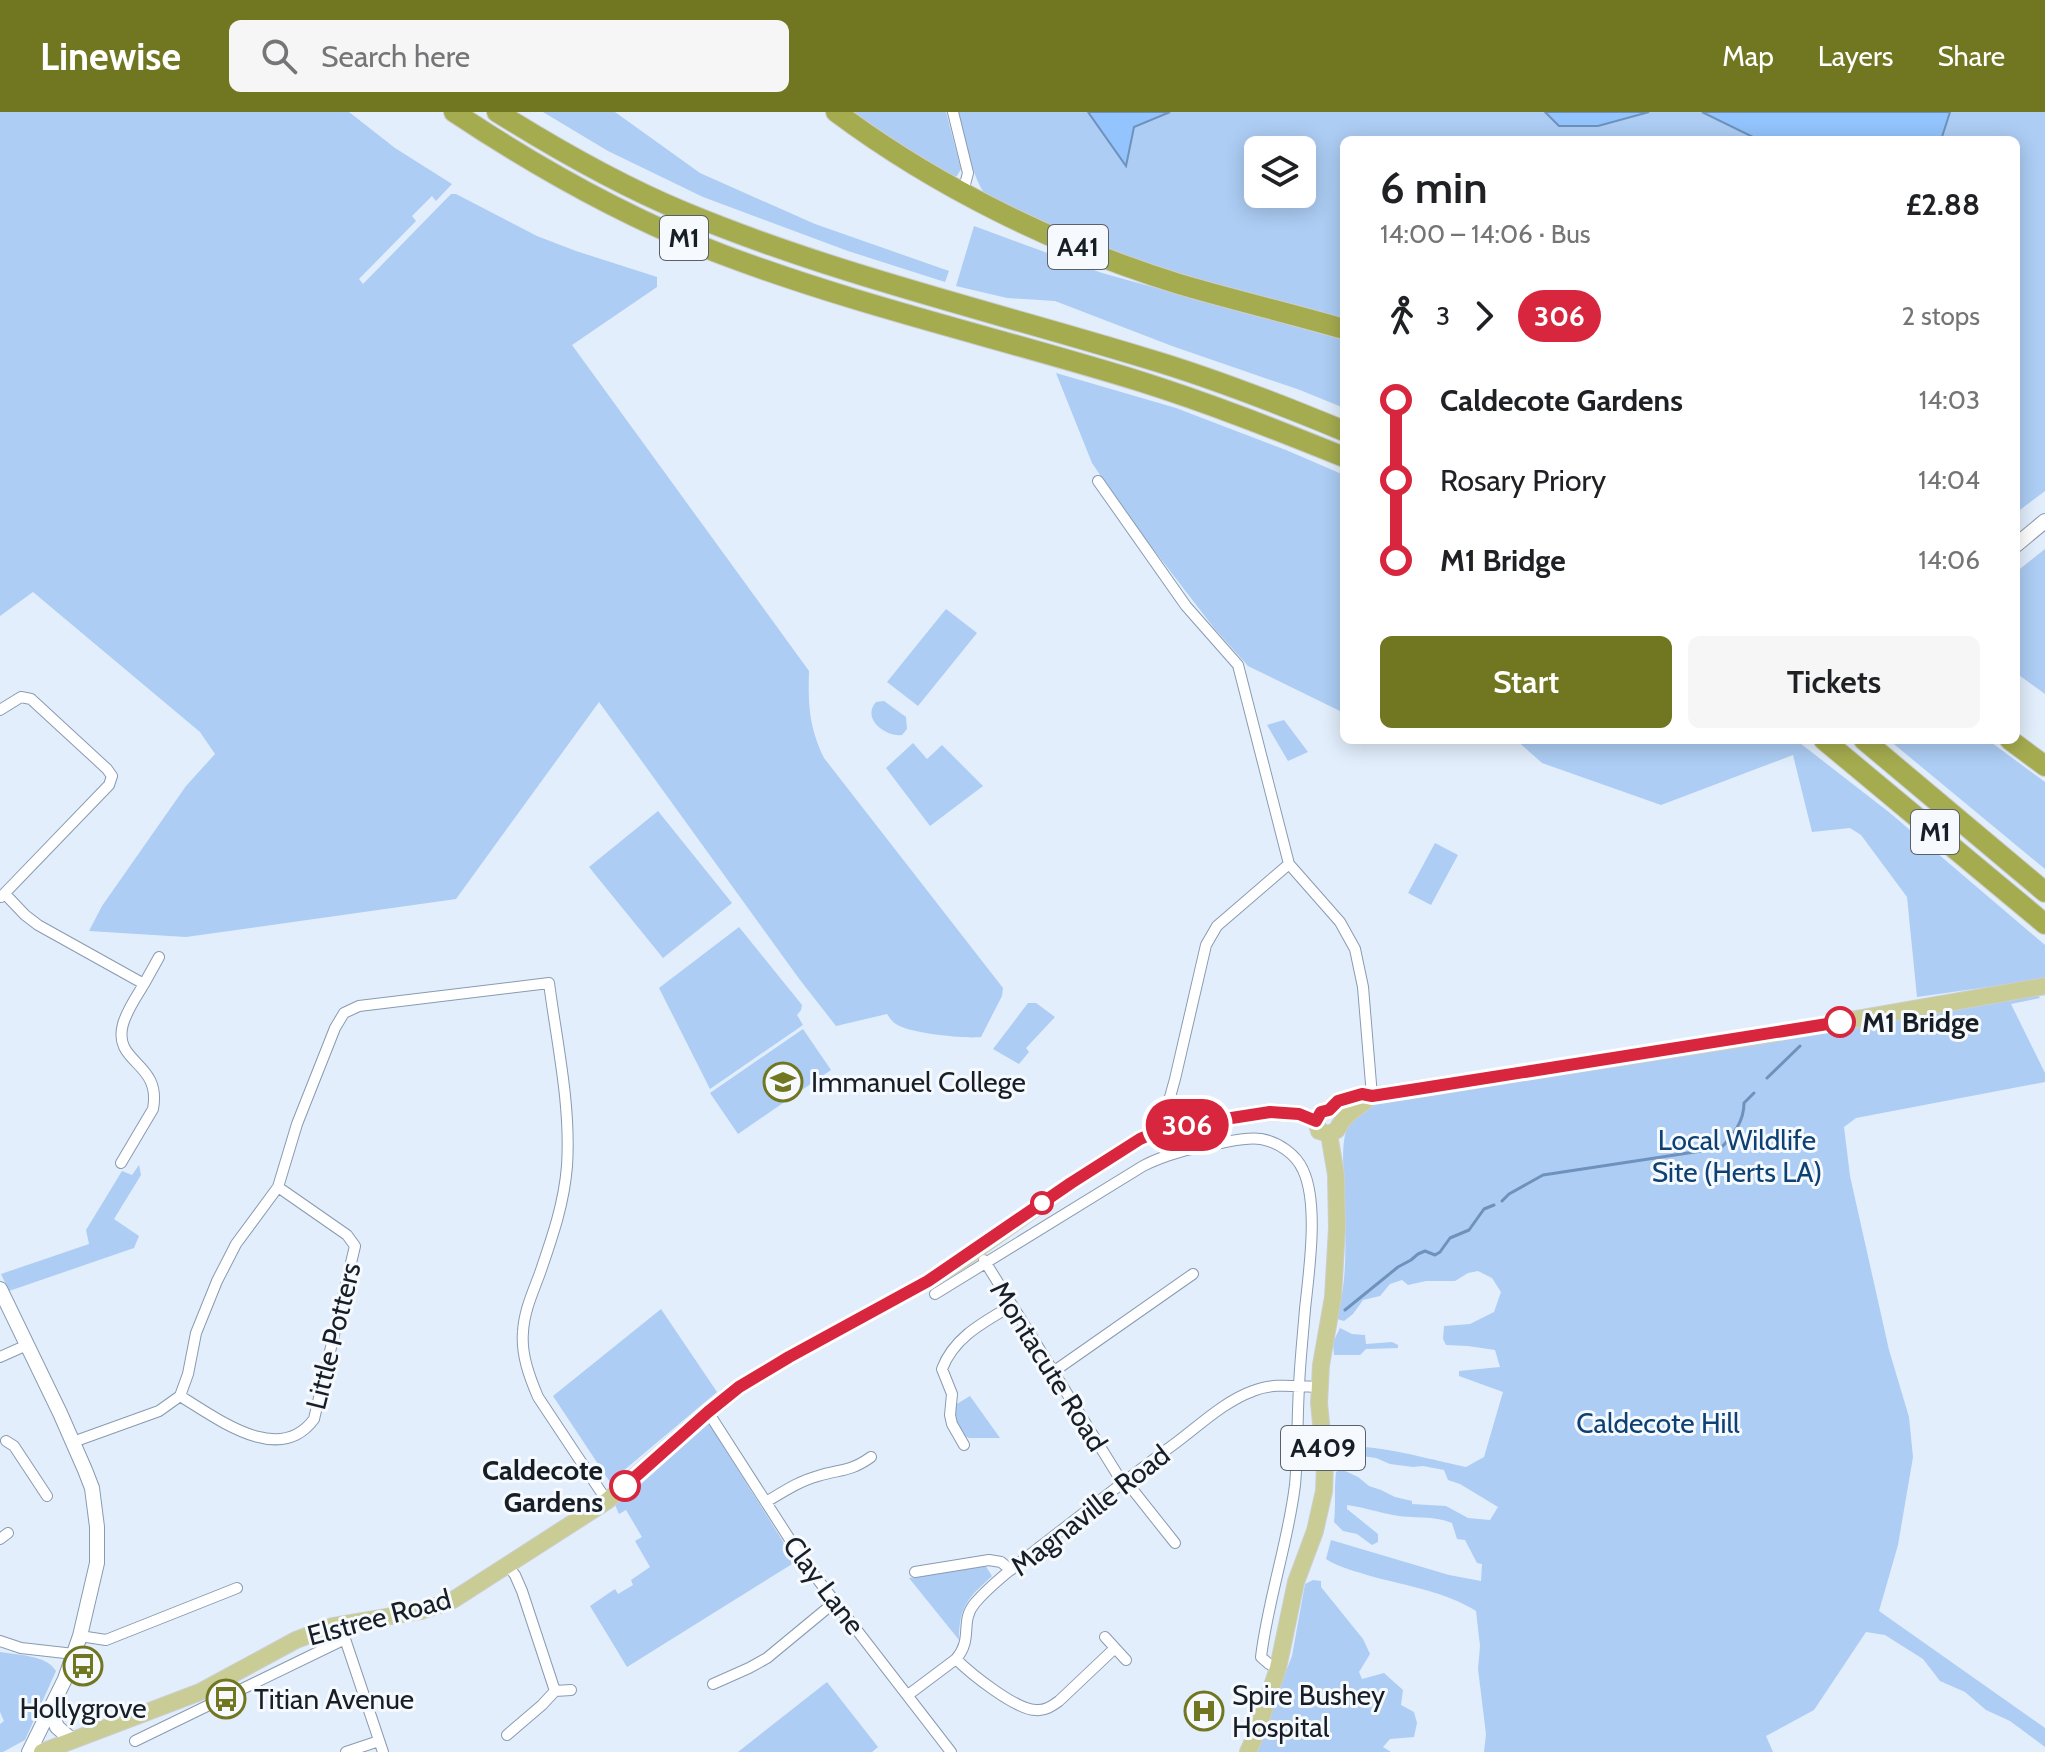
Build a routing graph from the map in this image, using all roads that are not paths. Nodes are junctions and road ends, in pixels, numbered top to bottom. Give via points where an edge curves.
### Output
1 (454, 112) edge
2 (497, 112) edge
3 (836, 112) edge
4 (953, 112) edge
5 (963, 192) junction
6 (1340, 328) edge
7 (1340, 429) edge
8 (1340, 455) edge
9 (1098, 481) dead end
10 (2045, 521) edge
11 (2020, 542) edge
12 (0, 710) edge
13 (1829, 744) edge
14 (1869, 744) edge
15 (2015, 744) edge
16 (2045, 766) edge
17 (1289, 864) junction
18 (2045, 892) edge
19 (2, 896) edge
20 (2045, 924) edge
21 (159, 957) dead end
22 (144, 984) junction
23 (2045, 986) edge
24 (1372, 1096) junction
25 (1328, 1122) junction
26 (1156, 1132) junction
27 (121, 1163) dead end
28 (278, 1187) junction
29 (981, 1256) junction
30 (1193, 1274) dead end
31 (1, 1294) edge
32 (935, 1294) dead end
33 (1011, 1306) junction
34 (27, 1345) junction
35 (0, 1357) edge
36 (1053, 1372) junction
37 (1299, 1387) junction
38 (1320, 1387) junction
39 (180, 1396) junction
40 (708, 1412) junction
41 (2, 1439) edge
42 (73, 1442) junction
43 (964, 1445) dead end
44 (871, 1457) dead end
45 (1124, 1481) junction
46 (47, 1496) dead end
47 (607, 1501) junction
48 (766, 1502) junction
49 (1175, 1543) dead end
50 (507, 1565) junction
51 (1011, 1570) junction
52 (915, 1572) dead end
53 (237, 1588) dead end
54 (836, 1601) junction
55 (342, 1632) junction
56 (80, 1636) junction
57 (1105, 1637) dead end
58 (0, 1641) edge
59 (1115, 1648) junction
60 (74, 1654) junction
61 (956, 1659) junction
62 (1126, 1660) dead end
63 (1278, 1668) junction
64 (713, 1684) dead end
65 (571, 1690) dead end
66 (555, 1691) junction
67 (908, 1695) junction
68 (51, 1710) junction
69 (154, 1711) junction
70 (163, 1728) junction
71 (507, 1735) dead end
72 (72, 1740) junction
73 (135, 1741) dead end
74 (381, 1746) edge
75 (29, 1752) edge
76 (42, 1752) edge
77 (346, 1752) edge
78 (951, 1752) edge
79 (1248, 1752) edge

1 - 8 highway, M1 via 576,186 720,253 872,305 1138,381
2 - 7 highway, M1 via 634,189 729,230 841,270 1201,376
3 - 5 highway, A41
4 - 5 street via 968,173
5 - 6 highway, A41 via 1112,261
9 - 17 street via 1186,606 1238,665
10 - 11 street
12 - 19 street via 21,697 31,699 112,776
13 - 20 highway, M1
14 - 18 highway, M1
15 - 16 highway
17 - 24 street via 1340,922 1355,949
17 - 26 street via 1217,926 1206,945 1175,1079
19 - 22 street via 38,925
21 - 22 street
22 - 27 street via 125,1018 122,1040 126,1052 151,1078 153,1109
23 - 24 main road
24 - 25 main road
25 - 26 main road, Elstree Road via 1270,1112
25 - 38 main road, A409 via 1337,1228
26 - 29 main road, Elstree Road via 1094,1168
28 - 39 street via 236,1244 217,1281 196,1333
28 - 39 street, Little Potters via 355,1246 314,1419 296,1436 271,1440 227,1424
28 - 47 street via 302,1110 344,1013 359,1006 549,983 568,1124 567,1169 559,1218 525,1314 523,1352 538,1397
29 - 32 street
29 - 33 street, Montacute Road
29 - 37 street via 1160,1157 1245,1139 1273,1143 1303,1169 1311,1217
29 - 40 main road, Elstree Road via 760,1373
30 - 36 street
31 - 34 street
33 - 36 street, Montacute Road
33 - 43 street via 966,1334 944,1363 952,1424
34 - 35 street
34 - 42 street
36 - 45 street, Montacute Road
37 - 38 street, Magnaville Road
37 - 45 street, Magnaville Road via 1249,1392
37 - 63 street via 1295,1484 1261,1657
38 - 63 main road, A409 via 1324,1491 1296,1582
39 - 42 street via 159,1411
40 - 47 main road, Elstree Road
40 - 48 street, Clay Lane
41 - 46 street via 14,1446
42 - 56 street via 92,1488 97,1527 97,1563
44 - 48 street via 854,1469 816,1476
45 - 49 street, Montacute Road
45 - 51 street, Magnaville Road
47 - 50 main road, Elstree Road
48 - 54 street, Clay Lane
50 - 55 main road, Elstree Road via 453,1600
50 - 66 street via 522,1591
51 - 52 street via 989,1560
51 - 61 street, Magnaville Road via 971,1610 966,1647
53 - 56 street via 106,1640
54 - 64 street via 767,1658
54 - 67 street, Clay Lane
55 - 69 main road, Elstree Road via 296,1640
55 - 70 street
55 - 74 street
56 - 60 street
57 - 59 street
58 - 60 street
59 - 61 street via 1059,1701 1040,1710 996,1692
59 - 62 street
60 - 68 street
61 - 67 street
63 - 79 main road, A409
65 - 66 street
66 - 71 street
67 - 78 street, Clay Lane
68 - 72 street via 57,1727
68 - 75 street
69 - 70 street
69 - 72 main road, Elstree Road
70 - 73 street
72 - 76 main road, Elstree Road
74 - 77 street

